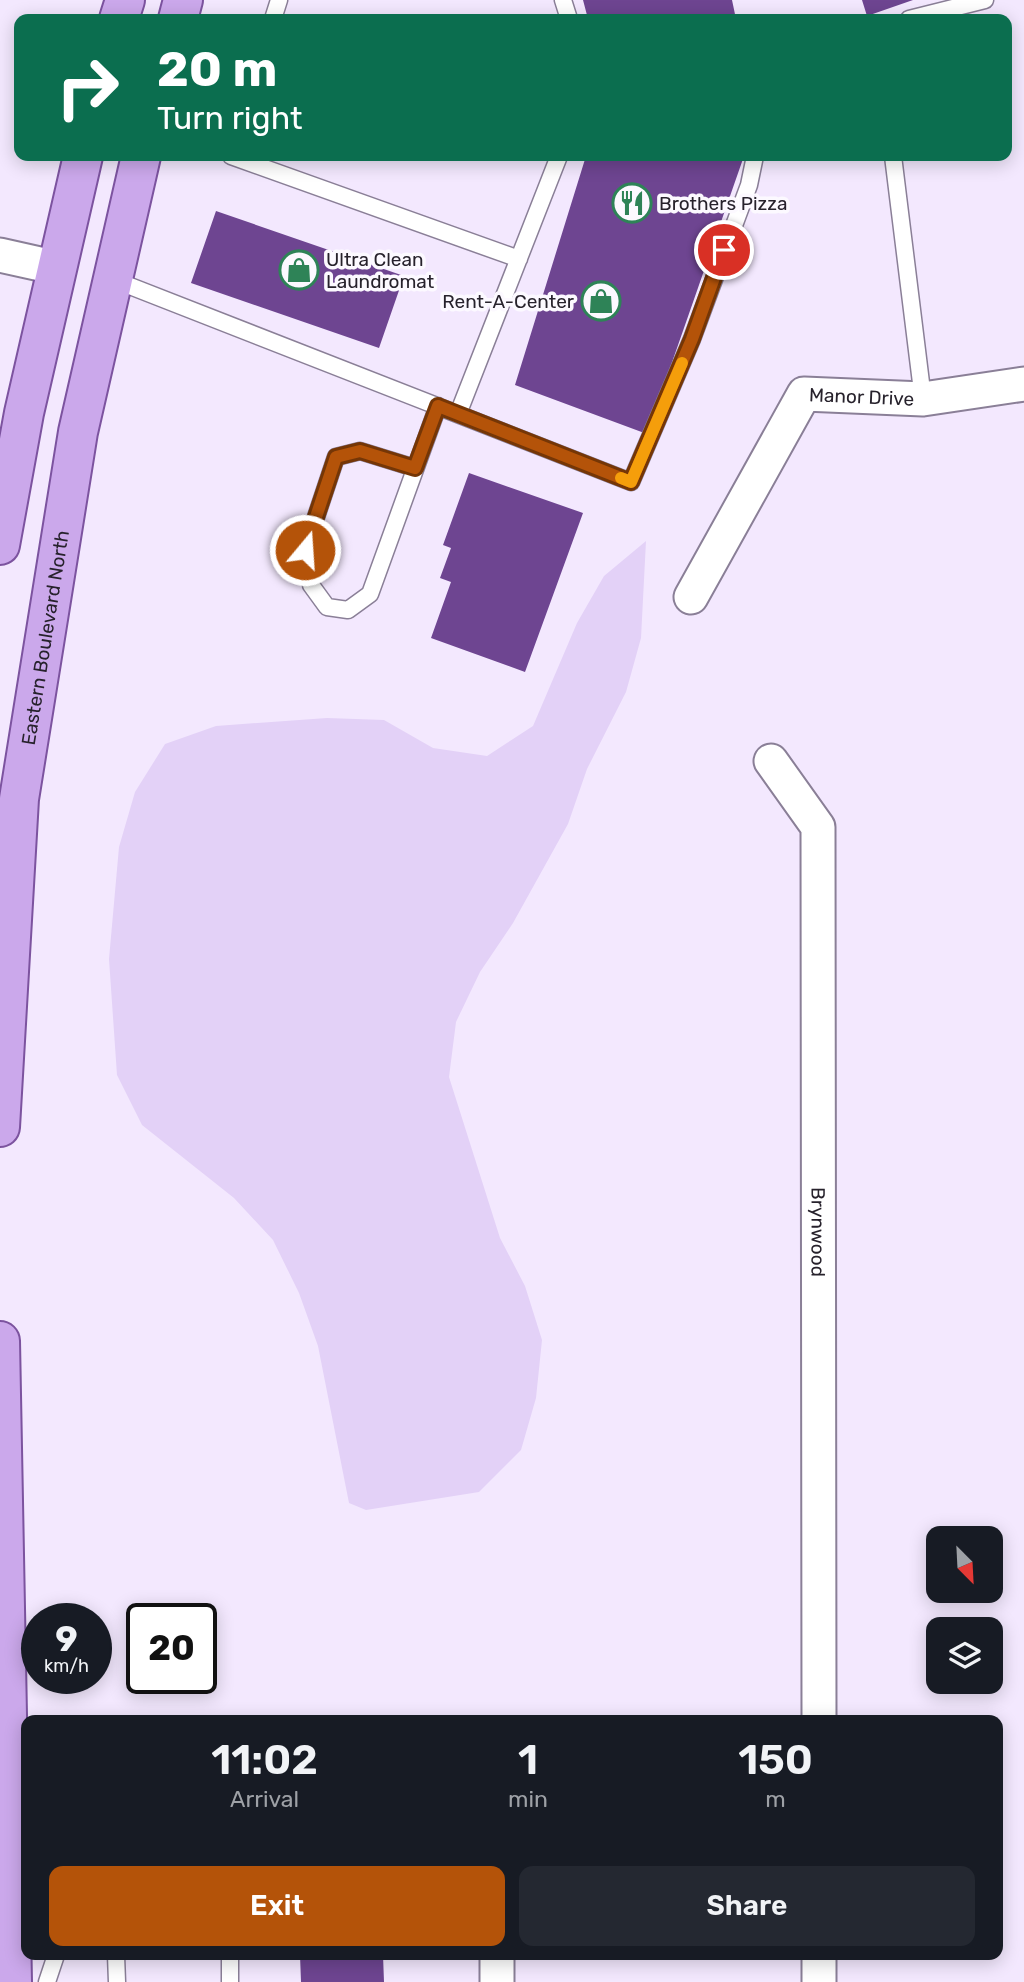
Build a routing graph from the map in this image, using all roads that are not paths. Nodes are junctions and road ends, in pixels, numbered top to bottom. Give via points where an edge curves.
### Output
1 (985, 0) edge
2 (929, 14) edge
3 (82, 161) edge
4 (140, 161) edge
5 (246, 161) edge
6 (557, 161) edge
7 (754, 161) edge
8 (894, 161) edge
9 (0, 255) edge
10 (519, 259) junction
11 (58, 268) junction
12 (112, 279) junction
13 (1024, 384) edge
14 (923, 399) junction
15 (438, 406) junction
16 (458, 414) junction
17 (415, 468) junction
18 (0, 545) edge
19 (691, 597) dead end
20 (771, 761) dead end
21 (0, 1127) edge
22 (0, 1341) edge
23 (819, 1715) edge
24 (0, 1835) edge
25 (8, 1887) junction
26 (54, 1960) edge
27 (116, 1960) edge
28 (230, 1960) edge
29 (497, 1960) edge
30 (819, 1960) edge
31 (12, 1982) edge
32 (47, 1982) edge
33 (117, 1982) edge
34 (230, 1982) edge
35 (497, 1982) edge
36 (819, 1982) edge

1 - 2 lane
3 - 11 main road
4 - 12 main road, Eastern Boulevard North
5 - 10 lane
6 - 10 lane
7 - 16 lane via 692,339 631,482
8 - 14 lane
9 - 11 street
10 - 16 lane
11 - 12 main road
11 - 18 main road via 24,413
12 - 15 lane
12 - 21 main road, Eastern Boulevard North via 78,432 19,799
13 - 14 street, Manor Drive
14 - 19 street, Manor Drive via 804,394
15 - 16 lane
15 - 17 lane
17 - 17 lane via 370,594 348,610 327,607 311,585 305,550 336,457 360,451
20 - 23 street, Brynwood via 818,827
22 - 25 main road
24 - 25 main road
25 - 31 main road
26 - 32 lane
27 - 33 lane
28 - 34 lane
29 - 35 street
30 - 36 street

